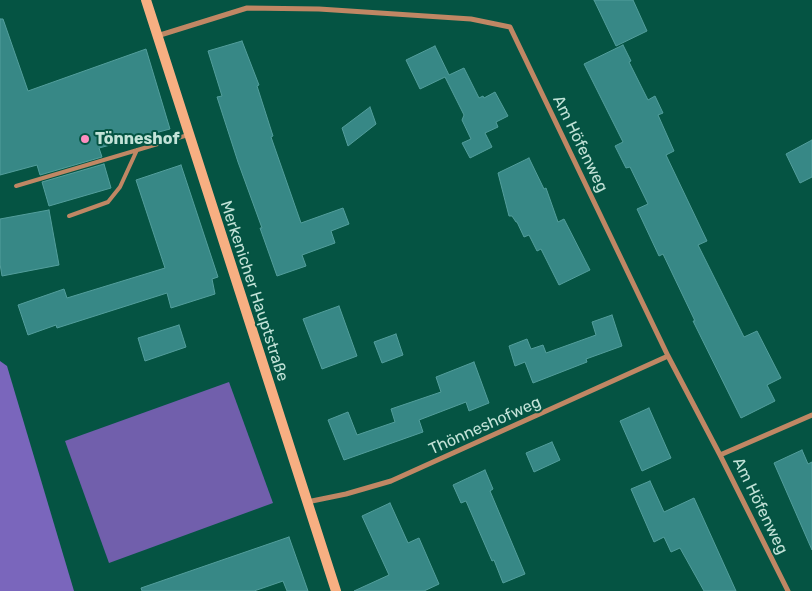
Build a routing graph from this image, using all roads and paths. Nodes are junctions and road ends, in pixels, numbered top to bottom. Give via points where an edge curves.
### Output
1 (146, 0) edge
2 (157, 36) junction
3 (188, 135) junction
4 (137, 150) junction
5 (16, 186) dead end
6 (69, 216) dead end
7 (668, 356) junction
8 (812, 415) edge
9 (720, 455) junction
10 (306, 502) junction
11 (336, 591) edge
12 (788, 591) edge

1 - 2 street, Merkenicher Hauptstraße
2 - 3 street, Merkenicher Hauptstraße
2 - 7 street, Am Höfenweg via 246,8 472,19 510,27
3 - 4 lane
3 - 10 street, Merkenicher Hauptstraße
4 - 5 lane
4 - 6 lane via 120,187 108,202
7 - 9 street, Am Höfenweg
7 - 10 street, Thönneshofweg via 390,481
8 - 9 street
9 - 12 street, Am Höfenweg
10 - 11 street, Merkenicher Hauptstraße

